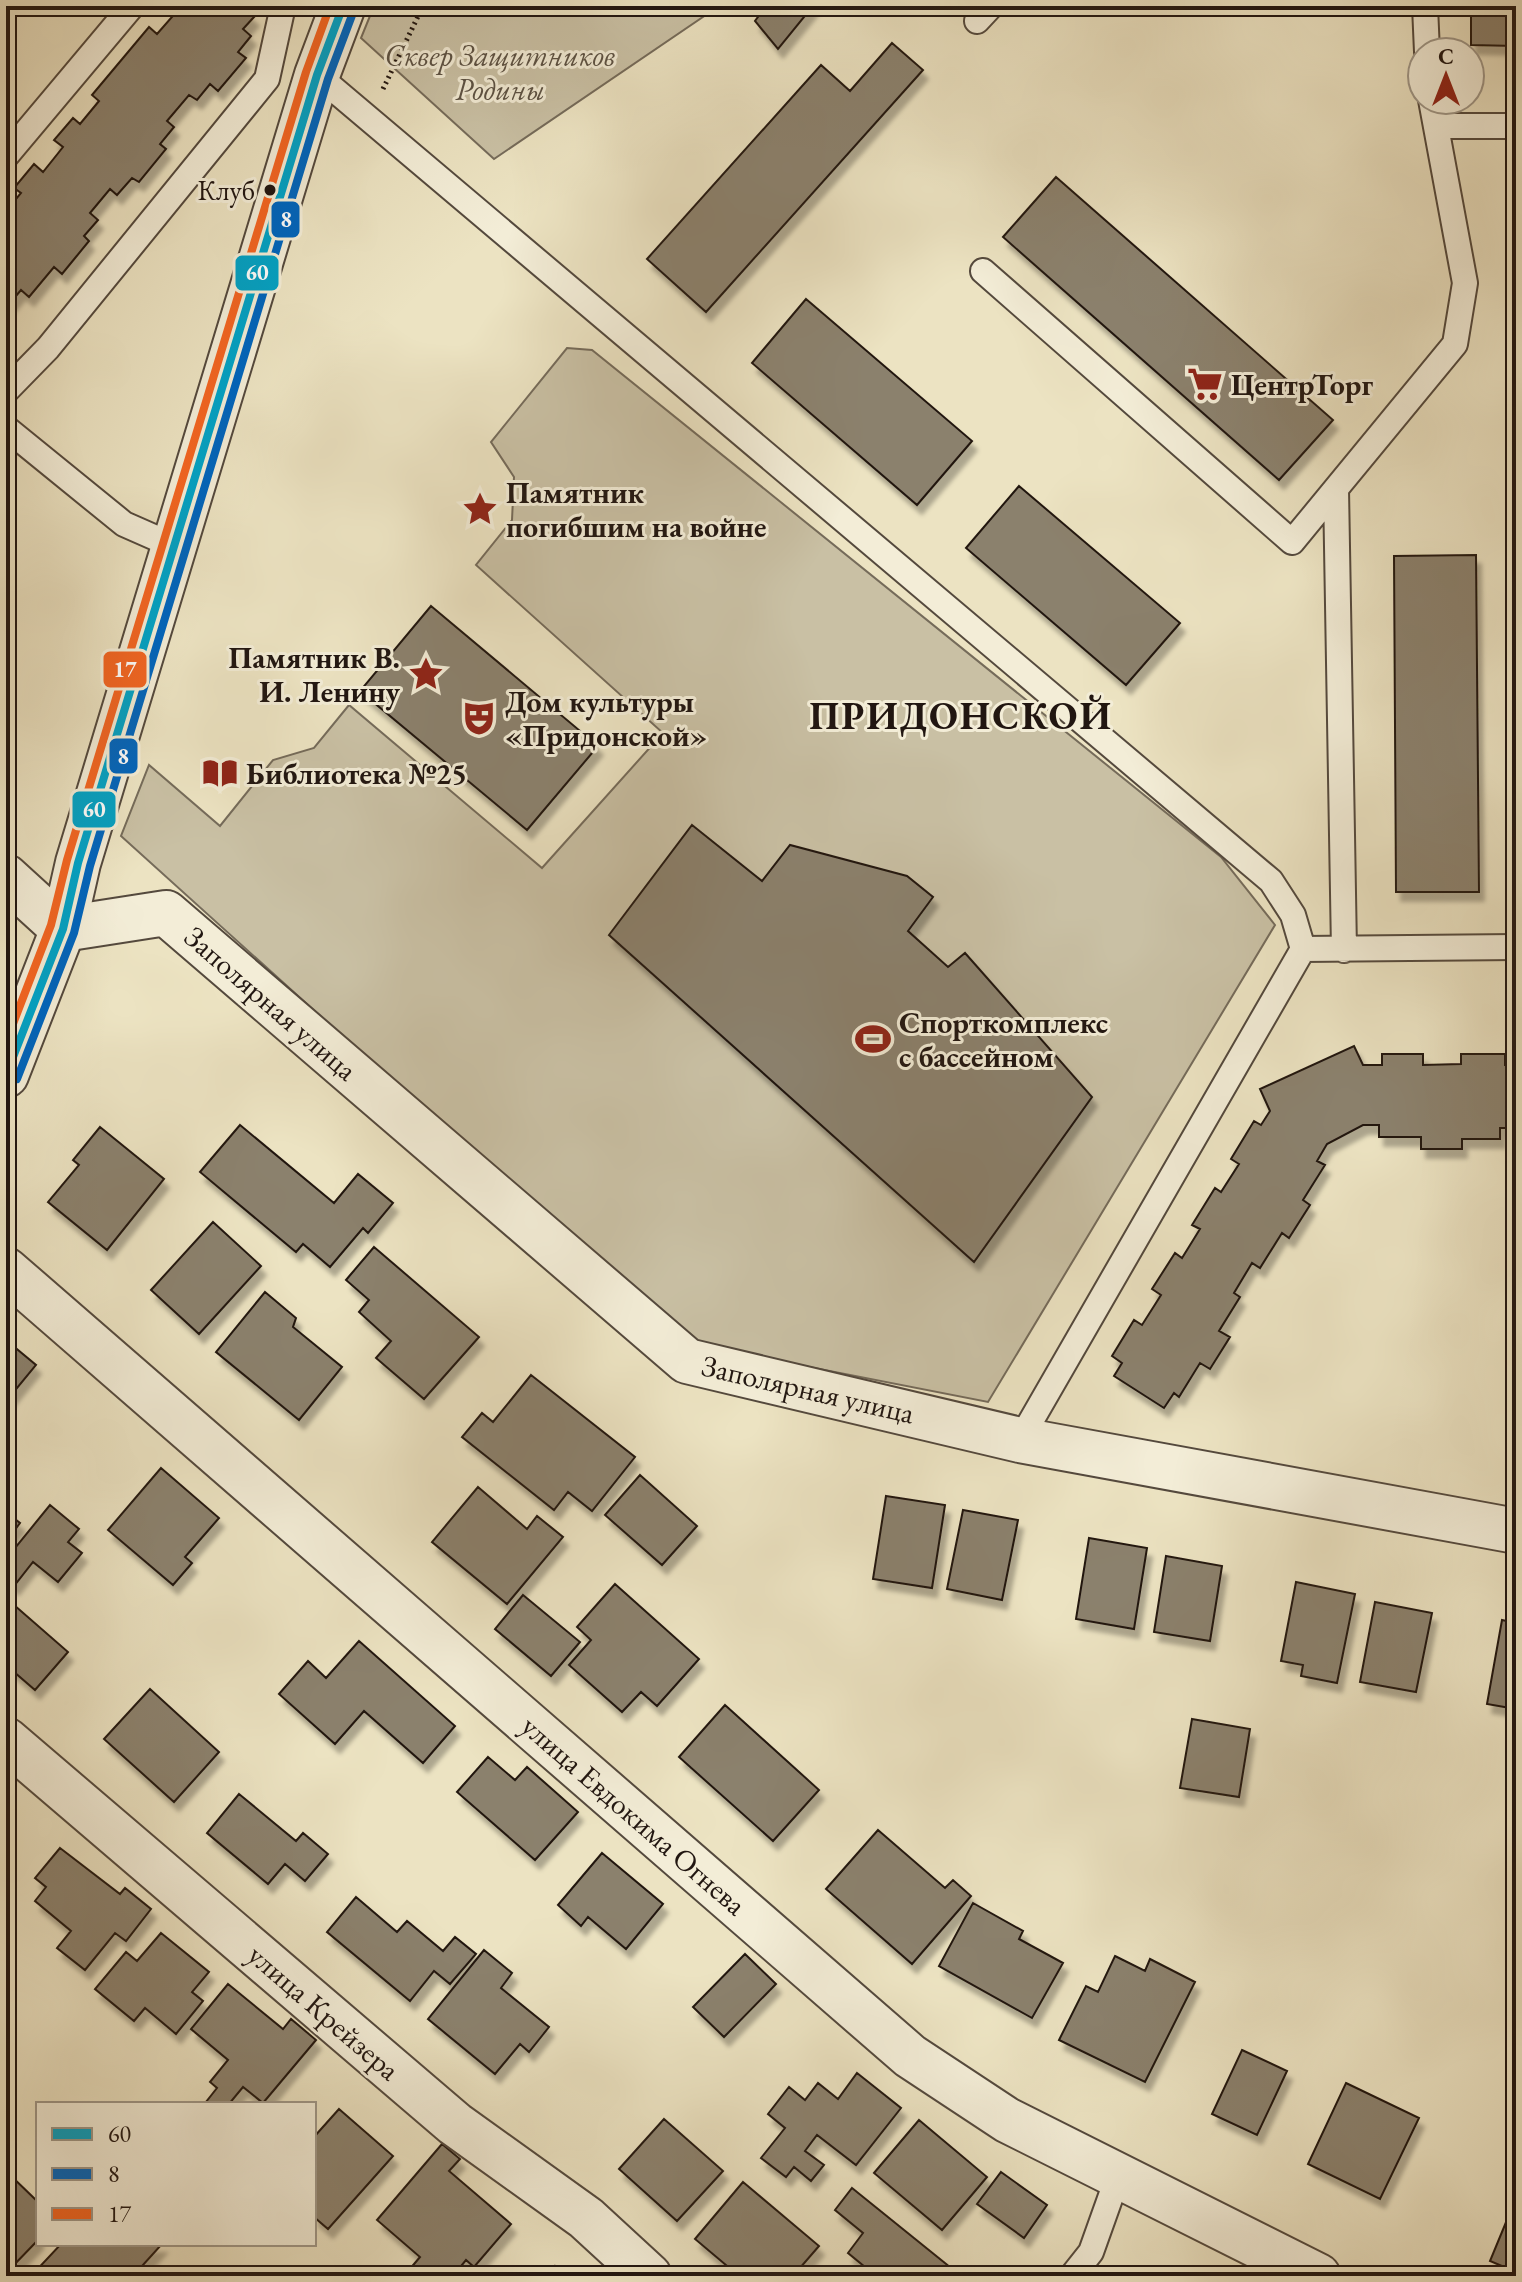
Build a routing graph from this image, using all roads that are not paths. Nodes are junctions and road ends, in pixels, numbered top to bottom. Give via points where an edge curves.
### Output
1 (132, 6) edge
2 (283, 6) edge
3 (1425, 6) edge
4 (331, 13) edge
5 (1426, 36) edge
6 (317, 75) junction
7 (1434, 116) edge
8 (1436, 126) junction
9 (1516, 126) edge
10 (6, 156) edge
11 (983, 271) dead end
12 (6, 391) edge
13 (6, 428) edge
14 (1336, 489) junction
15 (174, 546) junction
16 (6, 877) edge
17 (63, 929) junction
18 (1516, 947) edge
19 (1303, 949) junction
20 (1344, 950) junction
21 (6, 1075) edge
22 (6, 1270) edge
23 (1020, 1440) junction
24 (1516, 1531) edge
25 (6, 1740) edge
26 (1117, 2179) junction
27 (649, 2276) edge
28 (1072, 2276) edge
29 (1318, 2276) edge

1 - 10 lane
2 - 12 lane via 267,79 48,348
3 - 5 lane
4 - 6 street
6 - 15 street
6 - 19 lane via 1271,881 1293,915
7 - 8 lane
8 - 9 lane
8 - 14 lane via 1465,283 1455,344
11 - 14 lane via 1292,542
13 - 15 lane via 124,524
14 - 20 lane
15 - 17 street
16 - 17 street
17 - 21 street
17 - 23 street, Заполярная улица via 166,913 687,1361
18 - 20 lane
19 - 20 lane
19 - 23 lane
22 - 26 street, улица Евдокима Огнева via 910,2056 1007,2120
23 - 24 street, Заполярная улица
25 - 27 street, улица Крейзера via 455,2124 586,2218
26 - 28 lane via 1091,2252
26 - 29 street, улица Евдокима Огнева

